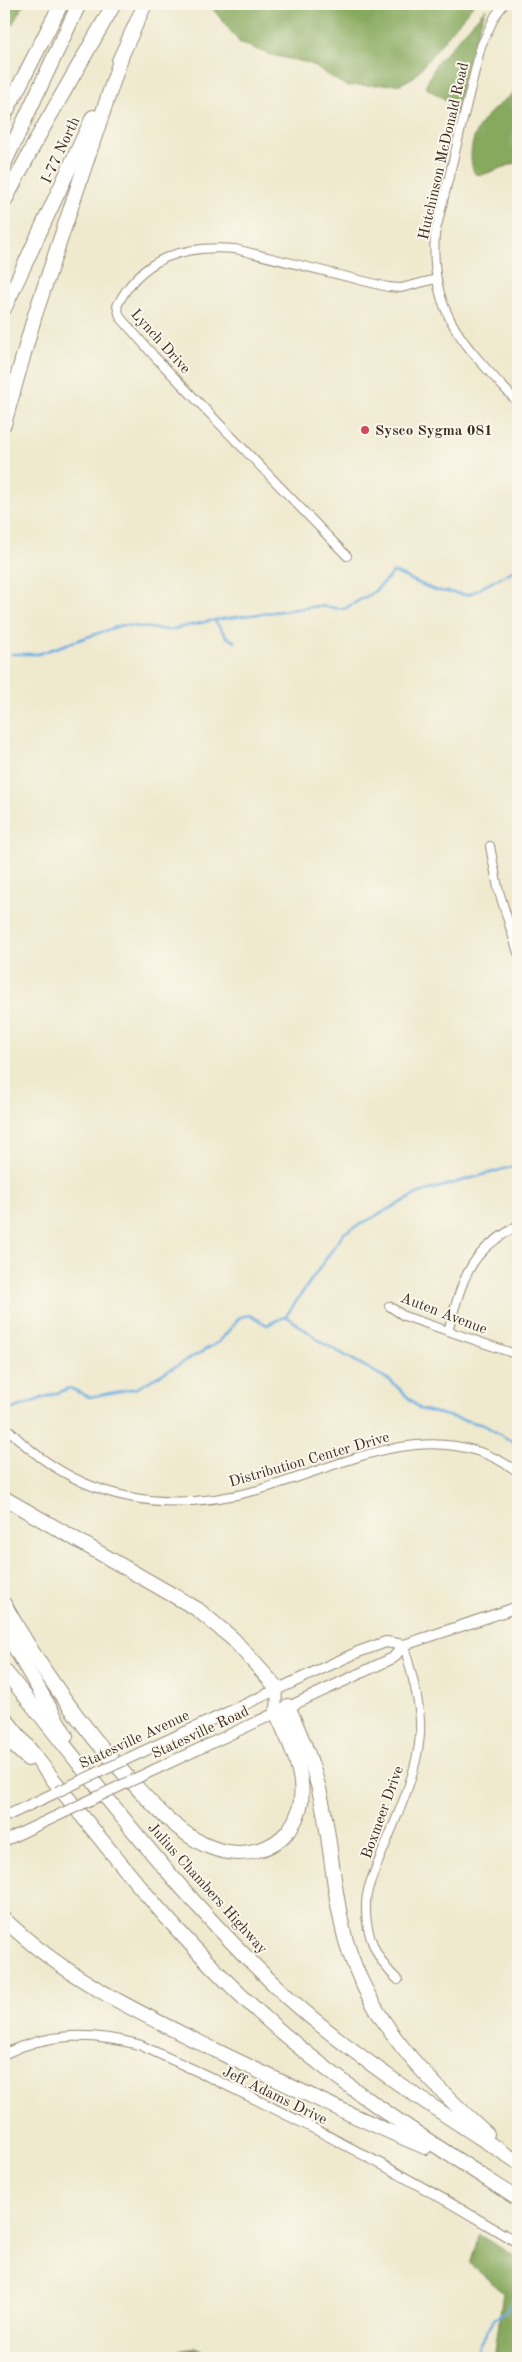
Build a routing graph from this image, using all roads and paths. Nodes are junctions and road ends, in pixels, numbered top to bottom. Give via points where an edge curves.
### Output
1 (61, 4) edge
2 (78, 4) edge
3 (114, 4) edge
4 (146, 4) edge
5 (504, 4) edge
6 (122, 55) junction
7 (4, 116) edge
8 (4, 164) edge
9 (4, 202) edge
10 (436, 279) junction
11 (4, 309) edge
12 (518, 403) edge
13 (4, 424) edge
14 (347, 556) dead end
15 (490, 846) dead end
16 (518, 953) edge
17 (518, 1225) edge
18 (388, 1306) dead end
19 (448, 1332) junction
20 (518, 1355) edge
21 (4, 1426) edge
22 (518, 1472) edge
23 (4, 1498) edge
24 (4, 1604) edge
25 (518, 1607) edge
26 (4, 1629) edge
27 (404, 1644) junction
28 (4, 1670) edge
29 (277, 1688) junction
30 (282, 1709) junction
31 (4, 1717) edge
32 (4, 1736) edge
33 (92, 1779) junction
34 (63, 1793) junction
35 (4, 1817) edge
36 (4, 1841) edge
37 (4, 1919) edge
38 (398, 1980) dead end
39 (4, 2054) edge
40 (459, 2161) junction
41 (518, 2162) edge
42 (518, 2198) edge
43 (518, 2243) edge

1 - 7 highway
2 - 8 highway
3 - 9 highway
4 - 6 highway, I-77 North
5 - 10 street, Hutchinson McDonald Road via 481,46 435,234
6 - 11 highway, I-77 North
6 - 13 highway via 34,318
10 - 12 street, Hutchinson McDonald Road via 457,334
10 - 14 street, Lynch Drive via 401,288 388,287 235,249 210,247 185,250 142,272 125,289 117,306 120,317 154,356
15 - 16 street via 498,888
17 - 19 street via 491,1243 472,1263
18 - 19 street, Auten Avenue via 404,1316
19 - 20 street, Auten Avenue
21 - 22 street, Distribution Center Drive via 36,1455 74,1479 111,1493 148,1501 184,1503 241,1494 374,1453 418,1444 446,1444 473,1449
23 - 29 highway via 197,1608 233,1639
24 - 30 highway via 51,1681 103,1750 162,1814 213,1848 235,1853 264,1849 280,1840 296,1818 302,1790
25 - 27 main road, Statesville Road
26 - 33 highway
27 - 29 main road, Statesville Road via 386,1642
27 - 30 main road, Statesville Road via 393,1658
27 - 38 street, Boxmeer Drive via 417,1701 420,1735 406,1791 370,1884 366,1905 374,1948 384,1966
28 - 33 highway, Julius Chambers Highway
29 - 30 main road
29 - 35 main road, Statesville Avenue, bridge
30 - 36 main road, Statesville Road, bridge
30 - 41 highway via 315,1773 326,1819 342,1922 366,1992 415,2065 441,2093
31 - 34 highway
32 - 34 highway
33 - 41 highway, Julius Chambers Highway via 202,1911 292,2000 385,2075
34 - 40 highway via 163,1914 254,2007 347,2085
37 - 40 highway via 60,1966 133,2010 338,2110
39 - 43 street, Jeff Adams Drive via 42,2039 74,2035 107,2037 140,2045 378,2161
40 - 42 highway

